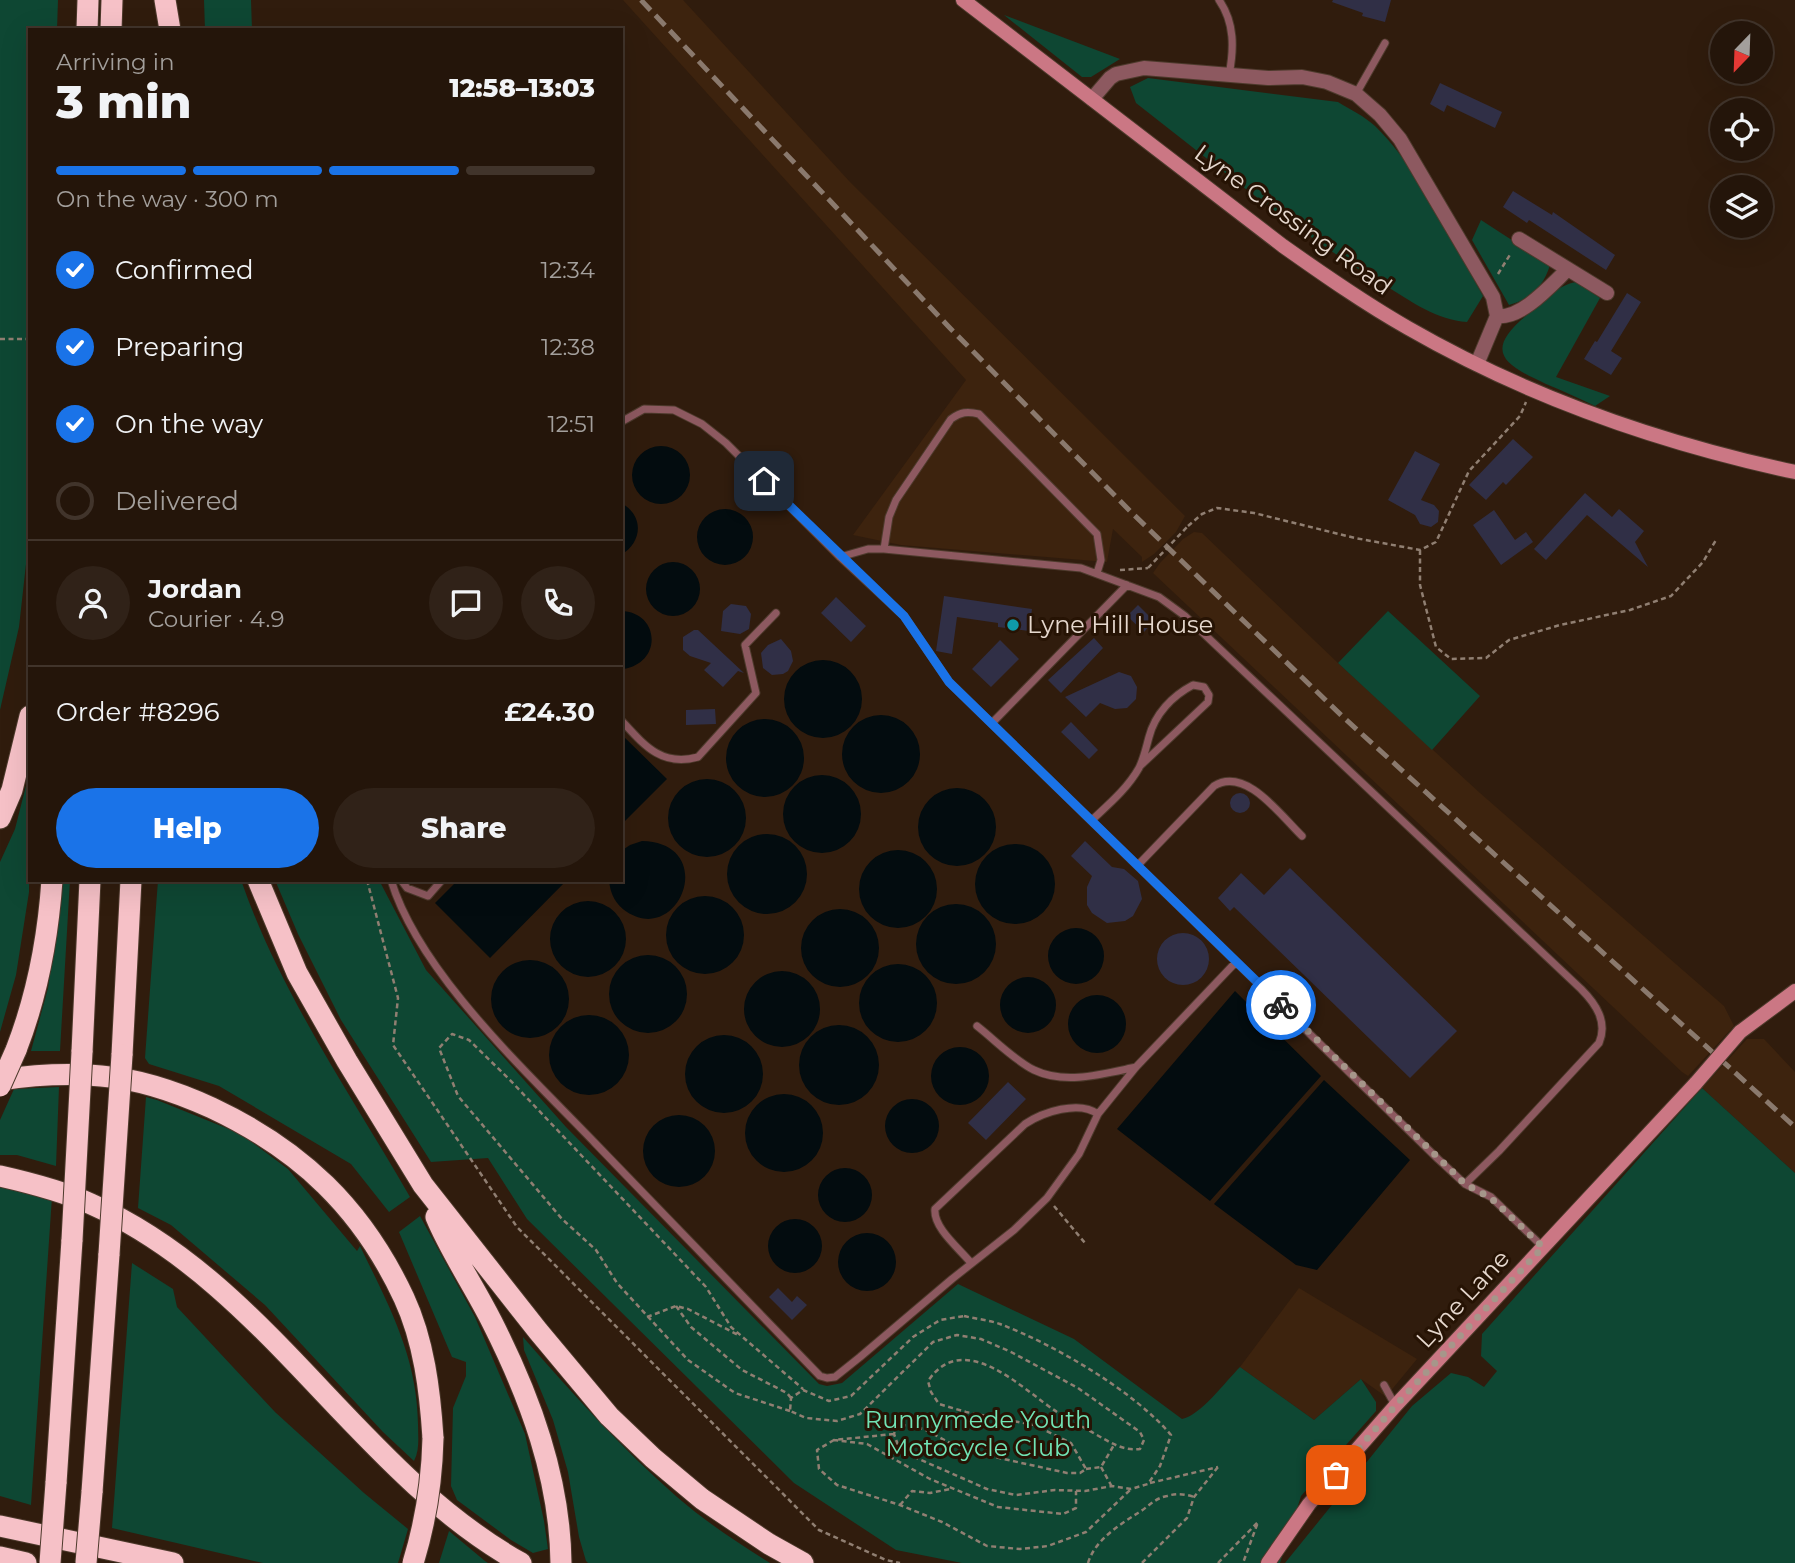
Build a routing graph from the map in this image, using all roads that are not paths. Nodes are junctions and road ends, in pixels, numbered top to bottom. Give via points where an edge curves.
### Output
1 (88, 0) edge
2 (112, 0) edge
3 (158, 0) edge
4 (165, 0) edge
5 (963, 0) edge
6 (1219, 0) edge
7 (87, 28) edge
8 (111, 28) edge
9 (154, 28) edge
10 (170, 28) edge
11 (1385, 43) dead end
12 (1229, 75) junction
13 (1356, 94) junction
14 (1092, 99) junction
15 (1518, 239) road end
16 (1568, 269) junction
17 (1607, 293) dead end
18 (1497, 316) junction
19 (1477, 364) junction
20 (623, 421) edge
21 (1795, 472) edge
22 (884, 549) junction
23 (841, 557) junction
24 (1100, 574) junction
25 (1127, 585) junction
26 (776, 613) dead end
27 (623, 722) edge
28 (992, 723) junction
29 (28, 724) edge
30 (1140, 766) junction
31 (0, 818) edge
32 (1092, 820) junction
33 (1302, 836) dead end
34 (1138, 865) junction
35 (52, 882) edge
36 (90, 882) edge
37 (131, 882) edge
38 (259, 882) edge
39 (392, 882) edge
40 (402, 882) edge
41 (440, 882) edge
42 (1236, 962) junction
43 (1795, 991) edge
44 (977, 1027) dead end
45 (1136, 1067) junction
46 (0, 1080) edge
47 (0, 1086) edge
48 (1098, 1114) junction
49 (0, 1176) edge
50 (1465, 1184) junction
51 (423, 1185) junction
52 (1543, 1247) junction
53 (971, 1263) junction
54 (1384, 1385) dead end
55 (1396, 1405) junction
56 (0, 1526) edge
57 (0, 1557) edge
58 (26, 1563) edge
59 (50, 1563) edge
60 (86, 1563) edge
61 (173, 1563) edge
62 (413, 1563) edge
63 (521, 1563) edge
64 (561, 1563) edge
65 (803, 1563) edge
66 (1268, 1563) edge

1 - 7 highway
2 - 8 highway
3 - 9 highway
4 - 10 highway
5 - 14 street, Lyne Crossing Road
6 - 12 lane via 1227,11 1234,50
11 - 13 lane
12 - 13 street via 1302,77
12 - 14 street via 1144,68 1124,71 1110,78
13 - 18 street via 1400,139 1489,289
14 - 19 street, Lyne Crossing Road via 1336,283
15 - 16 street
16 - 17 street
16 - 18 street via 1522,309 1507,317
18 - 19 street
19 - 21 street, Lyne Crossing Road via 1661,438
20 - 23 lane via 644,409 674,410 702,424
22 - 23 lane
22 - 24 lane via 1064,565
22 - 24 lane via 896,499 951,419 968,411 979,414 1097,534
23 - 28 lane via 904,616 949,682
24 - 25 lane
25 - 28 lane
25 - 50 lane via 1159,597 1185,616 1595,1005 1603,1024 1599,1043
26 - 27 lane via 745,645 756,693 698,757 667,759 652,751
28 - 32 lane
29 - 31 highway
30 - 30 lane via 1154,721 1163,709 1193,685 1204,687 1208,702
30 - 32 lane via 1128,786
32 - 34 lane
33 - 34 lane via 1252,787 1227,781 1214,786
34 - 42 lane
35 - 47 highway, bridge via 40,972 26,1023
36 - 59 highway, bridge
37 - 60 highway, bridge
38 - 51 highway via 297,973
39 - 53 lane via 399,905 432,960 505,1049 820,1376 835,1377
40 - 41 lane via 428,896
42 - 45 lane
42 - 50 lane
43 - 52 street, Lyne Lane, bridge via 1740,1032
44 - 45 lane via 1032,1069 1046,1074 1079,1077
45 - 48 lane
46 - 62 highway, bridge via 102,1076 184,1095 282,1147 329,1187 370,1235 405,1300 424,1360 432,1472
48 - 53 lane via 1079,1154 1047,1198
48 - 53 lane via 1080,1108 1037,1116 935,1209 938,1223
49 - 63 highway via 92,1204 192,1266 237,1305 411,1482 451,1517
50 - 52 lane via 1491,1198
51 - 64 highway via 493,1323 534,1417 551,1478
51 - 65 highway via 609,1416 702,1499
52 - 55 street, Lyne Lane
54 - 55 lane
55 - 66 street, Lyne Lane via 1309,1504
56 - 61 highway
57 - 58 highway

